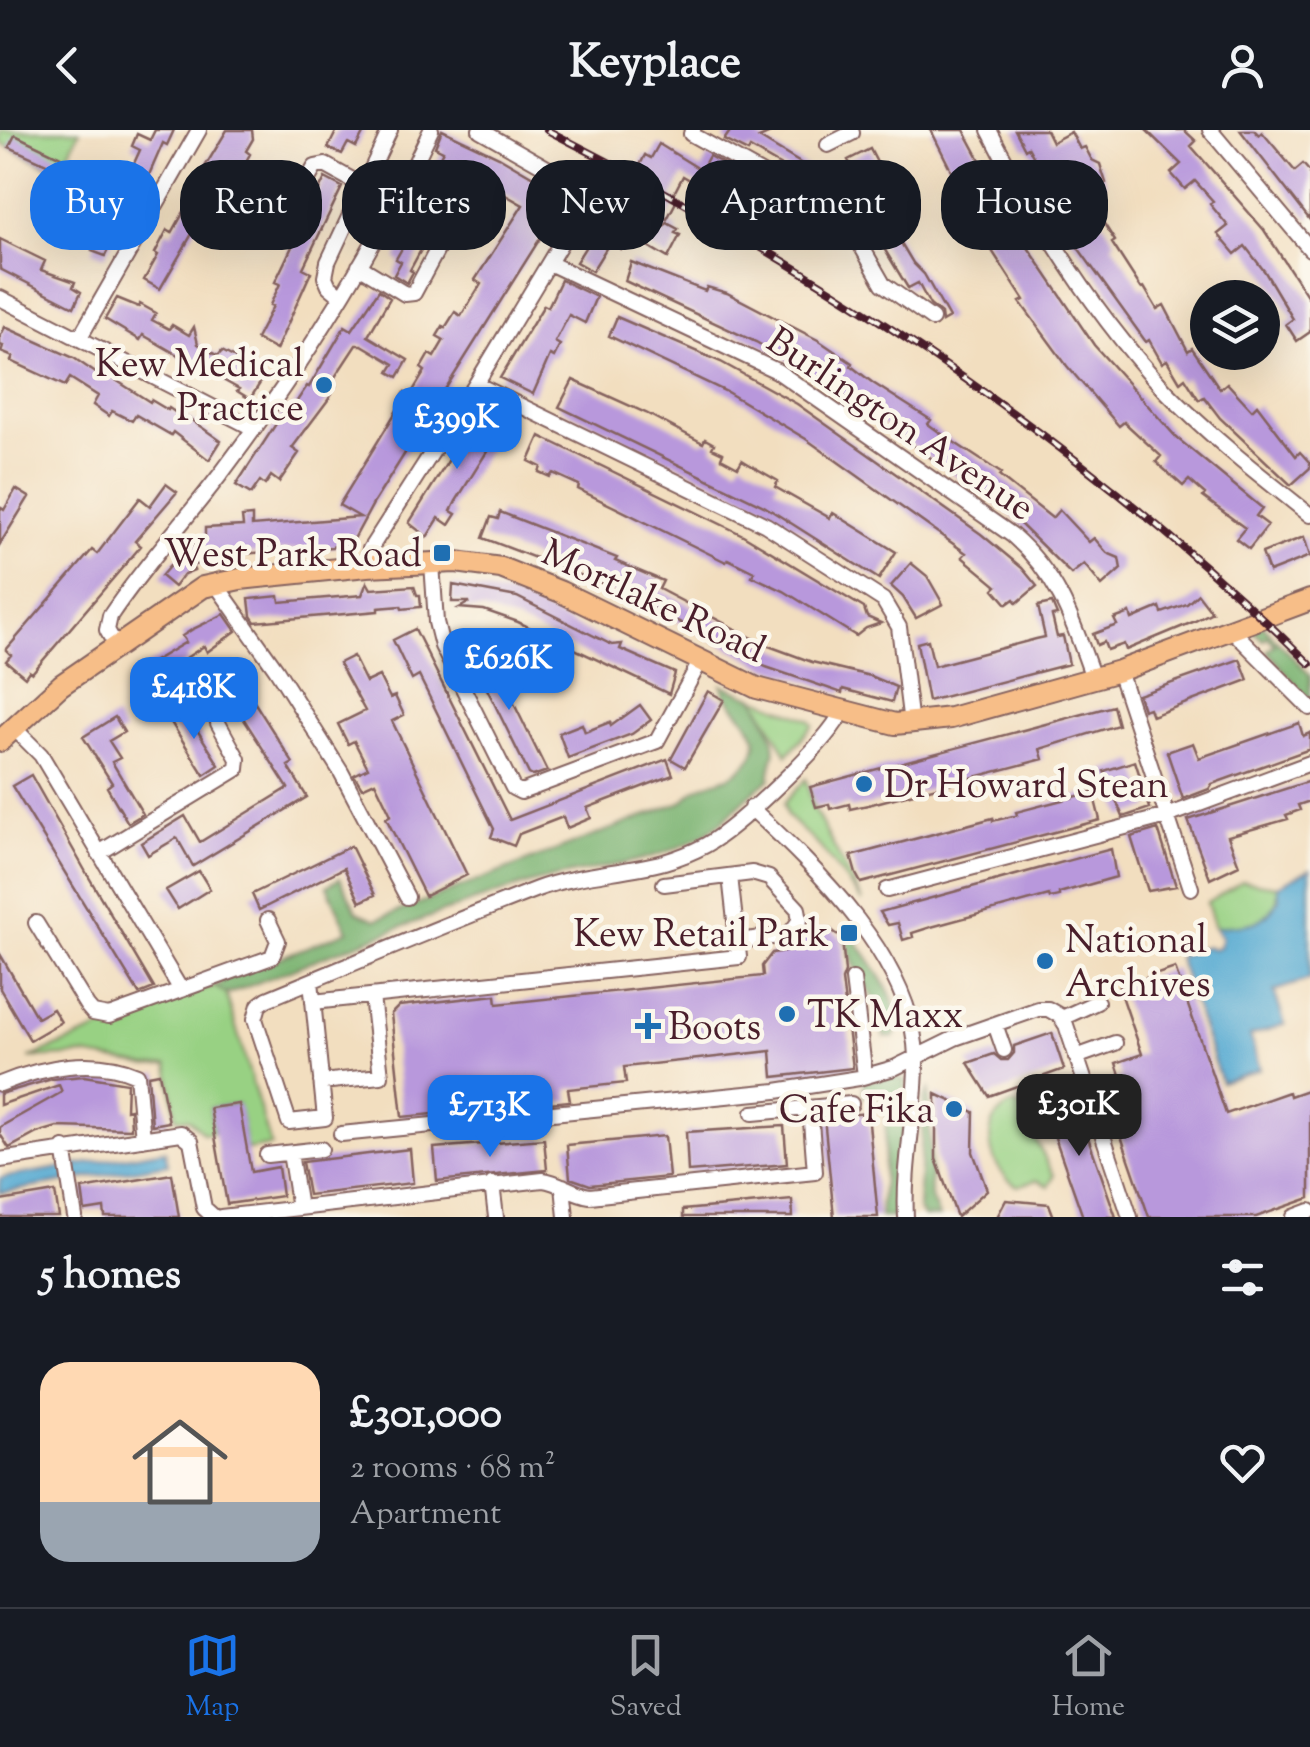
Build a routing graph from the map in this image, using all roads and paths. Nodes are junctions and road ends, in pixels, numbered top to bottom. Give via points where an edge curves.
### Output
1 (199, 130) edge
2 (390, 130) edge
3 (480, 130) edge
4 (694, 130) edge
5 (851, 130) edge
6 (989, 130) edge
7 (1210, 130) edge
8 (427, 137) edge
9 (828, 146) dead end
10 (376, 160) edge
11 (532, 160) edge
12 (342, 230) edge
13 (1310, 249) edge
14 (437, 250) edge
15 (557, 250) edge
16 (549, 263) junction
17 (359, 266) junction
18 (341, 296) junction
19 (0, 298) edge
20 (932, 319) dead end
21 (80, 337) junction
22 (476, 384) junction
23 (253, 428) junction
24 (1310, 516) edge
25 (432, 563) junction
26 (367, 566) junction
27 (214, 583) junction
28 (1310, 600) edge
29 (1236, 634) junction
30 (116, 646) junction
31 (700, 662) junction
32 (1119, 671) junction
33 (1093, 678) junction
34 (1310, 708) edge
35 (842, 712) junction
36 (218, 724) dead end
37 (911, 724) junction
38 (7, 734) edge
39 (1310, 763) edge
40 (752, 808) junction
41 (1167, 816) junction
42 (98, 854) junction
43 (730, 876) junction
44 (664, 884) dead end
45 (1191, 888) dead end
46 (887, 890) dead end
47 (407, 897) dead end
48 (268, 920) dead end
49 (36, 922) dead end
50 (737, 940) junction
51 (854, 979) dead end
52 (311, 981) junction
53 (181, 990) junction
54 (372, 996) junction
55 (1018, 996) dead end
56 (313, 1002) junction
57 (1097, 1002) dead end
58 (1024, 1013) junction
59 (1062, 1018) junction
60 (994, 1024) junction
61 (1115, 1044) dead end
62 (1004, 1050) dead end
63 (916, 1057) junction
64 (1076, 1057) junction
65 (866, 1076) junction
66 (321, 1082) junction
67 (0, 1084) edge
68 (851, 1104) dead end
69 (810, 1109) junction
70 (753, 1113) dead end
71 (342, 1134) dead end
72 (143, 1139) junction
73 (321, 1148) dead end
74 (290, 1153) junction
75 (267, 1155) dead end
76 (65, 1156) junction
77 (0, 1160) edge
78 (492, 1184) junction
79 (562, 1186) junction
80 (369, 1199) junction
81 (299, 1208) junction
82 (1310, 1211) edge
83 (75, 1217) edge
84 (218, 1217) edge
85 (371, 1217) edge
86 (496, 1217) edge
87 (566, 1217) edge
88 (906, 1217) edge
89 (1130, 1217) edge
90 (1294, 1217) edge

1 - 21 street
2 - 10 street
3 - 11 street
4 - 20 street via 841,218 884,284
5 - 9 street
6 - 24 street via 1064,261 1133,354 1193,416
7 - 13 street
8 - 17 street
12 - 18 street via 324,277
14 - 17 street via 414,293
15 - 16 street
16 - 22 street
16 - 33 street, Burlington Avenue via 776,371 1012,535 1062,594
17 - 18 street
18 - 23 street
19 - 21 street
21 - 23 street
22 - 26 street via 370,549
22 - 37 street via 751,517 883,600 899,626
23 - 30 street via 110,616 107,630
25 - 26 highway, Mortlake Road
25 - 31 highway, Mortlake Road via 481,564 529,578
25 - 31 street via 442,646 513,788 521,792 657,741
26 - 27 highway, Mortlake Road
27 - 30 highway, Mortlake Road
27 - 47 street via 341,772
28 - 29 highway, Mortlake Road
29 - 32 highway, Mortlake Road
29 - 34 street
30 - 38 highway, Mortlake Road
31 - 35 highway, Mortlake Road via 757,688
32 - 33 highway, Mortlake Road
32 - 41 street
33 - 37 highway, Mortlake Road
35 - 37 highway, Mortlake Road
35 - 40 street via 826,738
36 - 42 street via 237,768
38 - 42 street via 41,755
39 - 41 street
40 - 52 street via 696,850 541,888
40 - 63 street via 835,891 898,983
41 - 45 street
41 - 46 street
42 - 53 street
43 - 44 street
43 - 50 street
43 - 50 street via 769,878 800,920 789,935
48 - 53 street via 278,940 272,957
49 - 53 street via 52,962 93,1012 109,1016
50 - 54 street via 739,957
51 - 65 street
52 - 56 street
52 - 66 street via 262,1002 255,1018 289,1122 326,1118
54 - 56 street
54 - 66 street via 382,1076
55 - 58 street
56 - 66 street
57 - 59 street
58 - 59 street via 1048,1009
58 - 60 street
59 - 64 street
60 - 62 street
60 - 63 street
61 - 64 street
63 - 65 street
63 - 88 street
64 - 89 street
65 - 71 street via 776,1092
67 - 72 street via 50,1068 128,1072 137,1076
68 - 69 street
69 - 70 street
69 - 79 street via 815,1172 590,1196
72 - 76 street
72 - 84 street via 188,1135 204,1208
73 - 74 street
74 - 75 street
74 - 81 street
76 - 77 street
76 - 83 street
78 - 79 street via 543,1180
78 - 80 street
78 - 86 street
79 - 87 street
80 - 81 street
80 - 85 street
81 - 84 street
82 - 90 street

